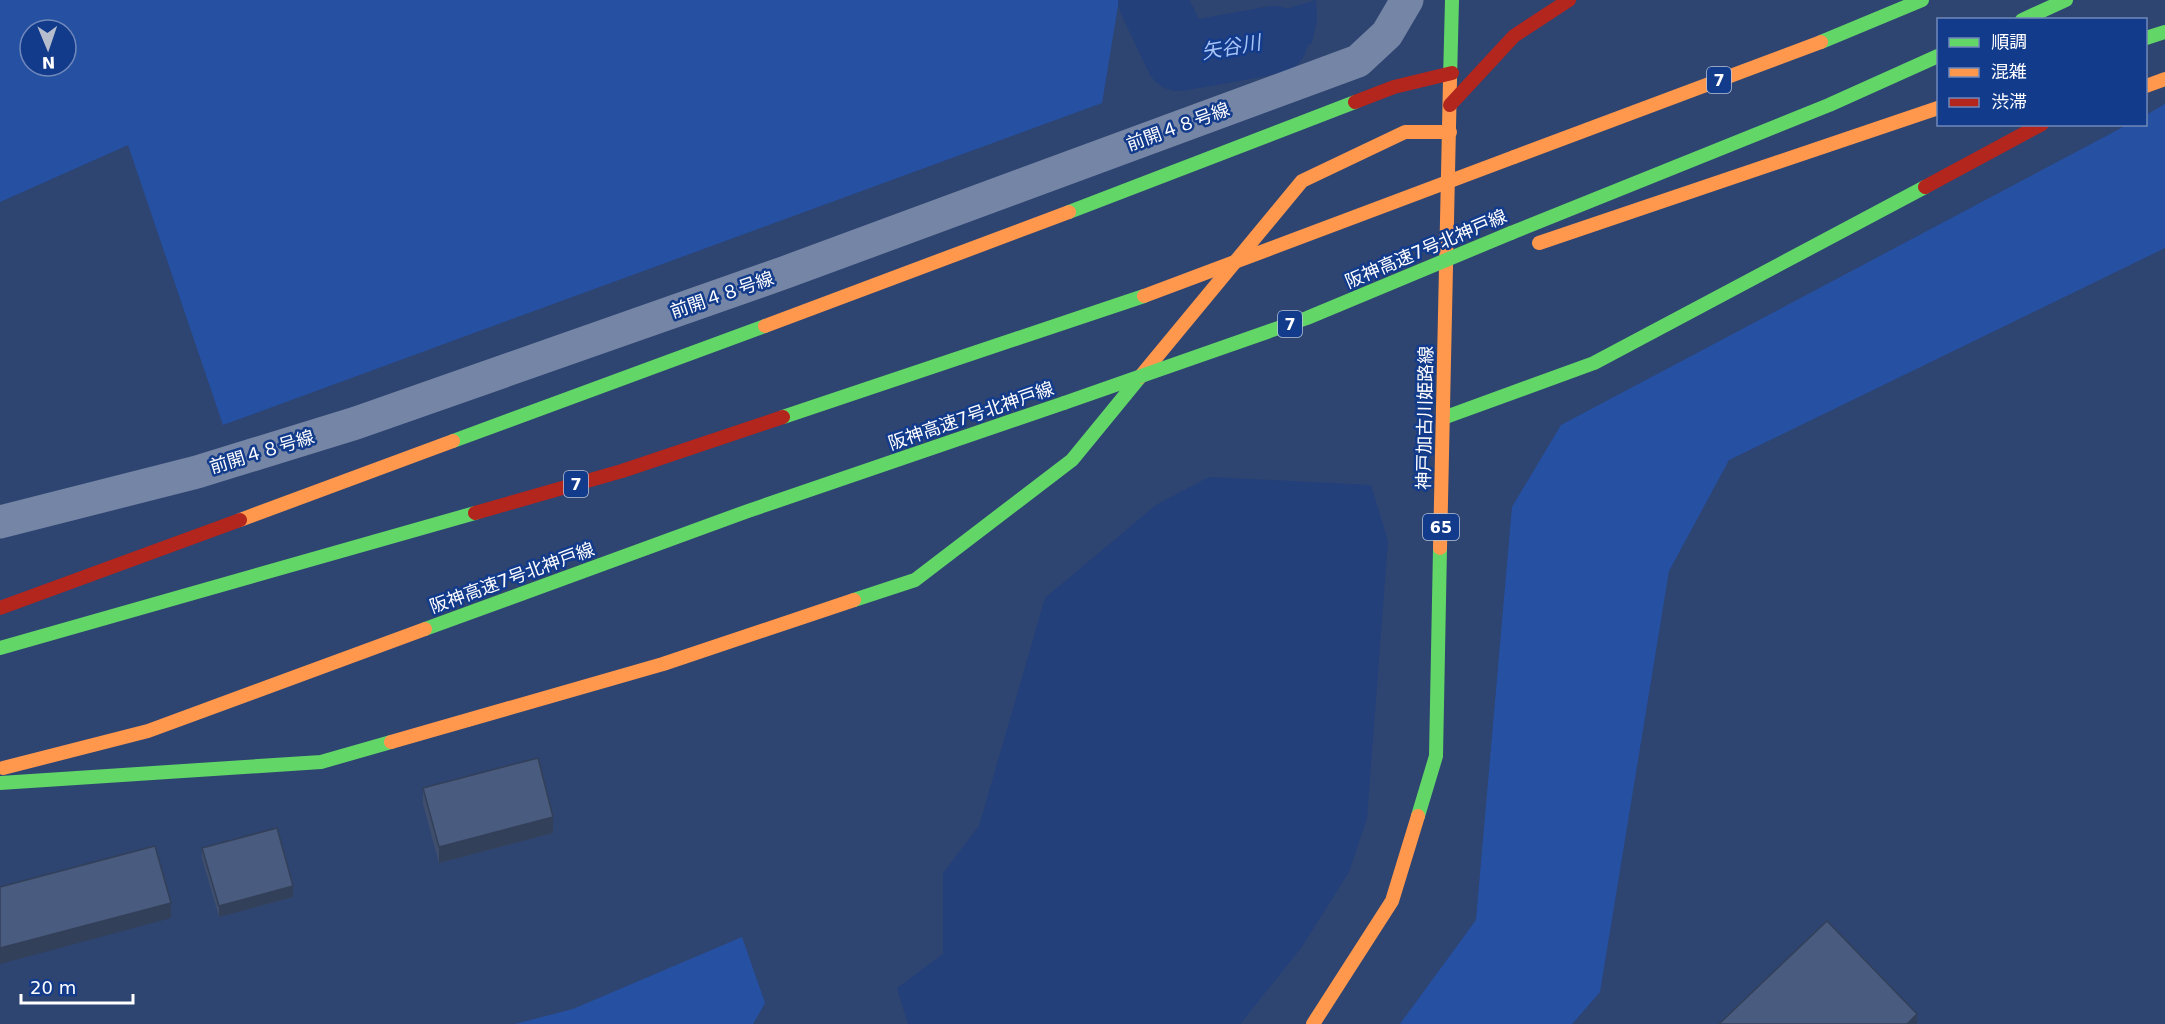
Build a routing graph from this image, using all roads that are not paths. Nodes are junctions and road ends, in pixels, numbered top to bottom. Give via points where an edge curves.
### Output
1 (1407, 0) edge
2 (1452, 0) edge
3 (1569, 0) edge
4 (1891, 0) edge
5 (1922, 0) edge
6 (2066, 0) edge
7 (2026, 18) edge
8 (1847, 32) junction
9 (2165, 32) edge
10 (2147, 37) edge
11 (1937, 56) edge
12 (1452, 73) junction
13 (2165, 79) edge
14 (2147, 85) edge
15 (1450, 105) junction
16 (1937, 108) edge
17 (2038, 126) edge
18 (1450, 132) junction
19 (1529, 246) dead end
20 (1474, 264) dead end
21 (1307, 318) junction
22 (1443, 418) junction
23 (0, 522) edge
24 (0, 608) edge
25 (0, 648) edge
26 (0, 769) edge
27 (0, 783) edge
28 (1313, 1024) edge

1 - 23 street, 前開４８号線 via 1387,34 1358,61 786,272 356,423 197,472
2 - 12 main road, 神戸加古川姫路線 / 65
3 - 15 main road via 1514,36
4 - 8 main road
5 - 8 main road, 7
6 - 7 main road
8 - 25 main road, 7, bridge via 1144,296 622,471
9 - 10 main road
11 - 21 main road, 阪神高速7号北神戸線 / 7, bridge via 1829,105
12 - 15 main road, 神戸加古川姫路線 / 65
12 - 24 main road via 1394,87 927,267
13 - 14 main road
15 - 18 main road, 神戸加古川姫路線 / 65
16 - 19 main road
17 - 22 main road via 1594,363
18 - 22 main road, 神戸加古川姫路線 / 65
18 - 27 main road via 1405,132 1302,181 1072,460 915,580 663,664 321,762
20 - 21 main road, bridge
21 - 26 main road, 阪神高速7号北神戸線 / 7, bridge via 748,512 148,731
22 - 28 main road, 神戸加古川姫路線 / 65 via 1436,756 1392,901

